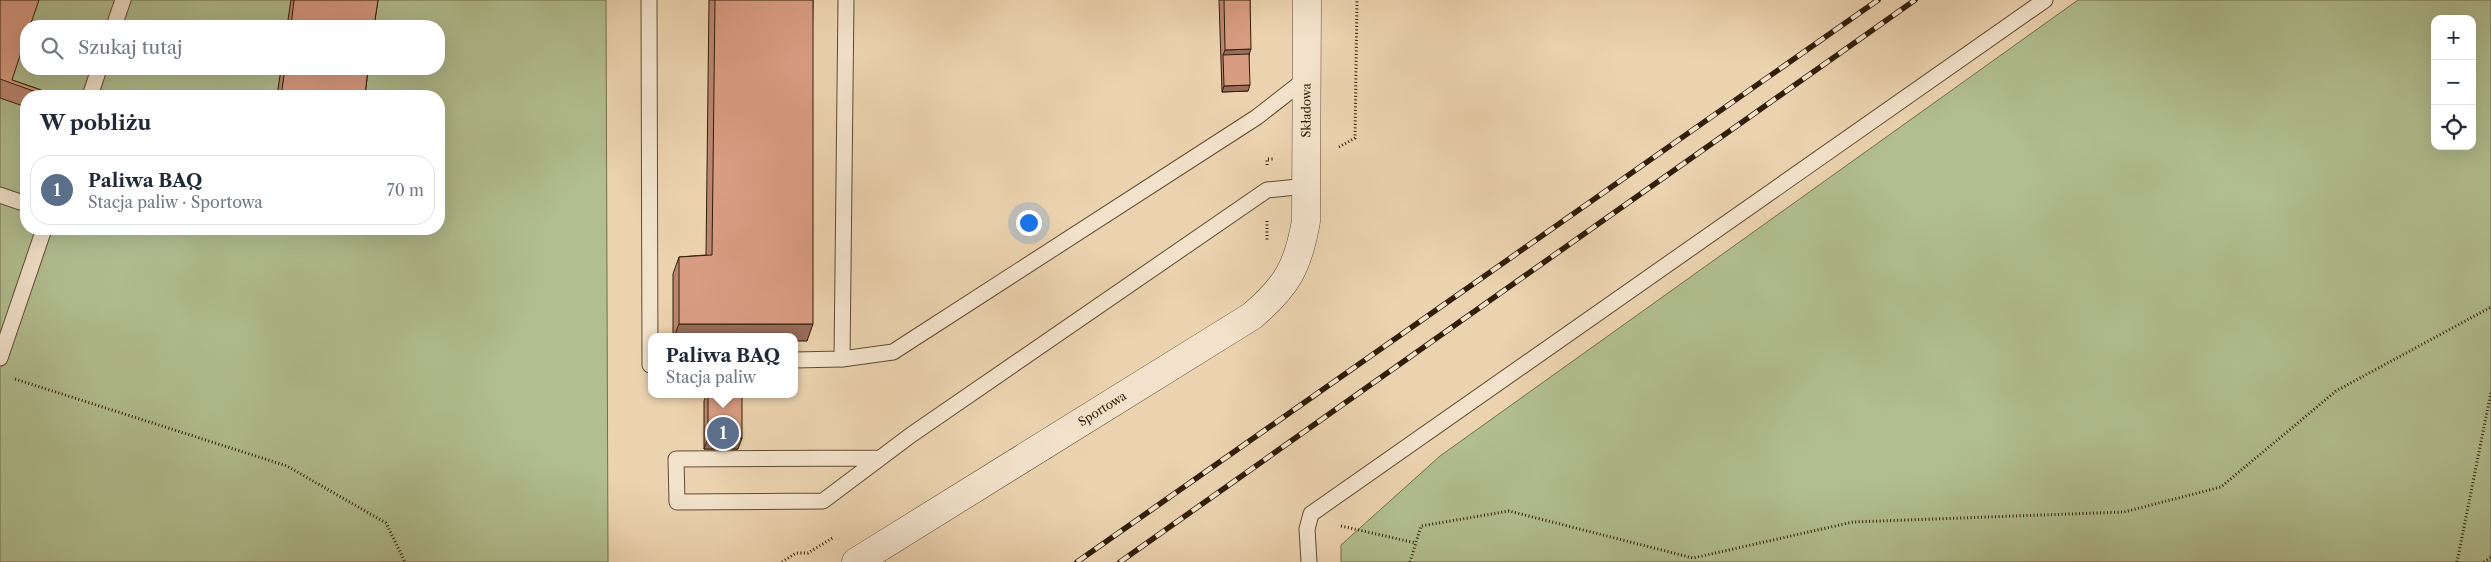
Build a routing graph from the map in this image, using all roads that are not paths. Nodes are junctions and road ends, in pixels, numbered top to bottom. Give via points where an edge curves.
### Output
1 (123, 0) edge
2 (649, 0) edge
3 (846, 0) edge
4 (1307, 0) edge
5 (2044, 0) edge
6 (116, 20) edge
7 (97, 75) edge
8 (1307, 78) junction
9 (92, 90) edge
10 (1306, 186) junction
11 (0, 195) edge
12 (20, 202) edge
13 (1306, 221) joint
14 (42, 235) edge
15 (650, 333) edge
16 (0, 358) edge
17 (842, 359) junction
18 (798, 360) edge
19 (879, 458) junction
20 (856, 562) edge
21 (1309, 562) edge

1 - 6 lane
2 - 15 lane
3 - 17 lane
4 - 8 street, Składowa
5 - 21 lane via 1311,514 1307,529
7 - 9 lane
8 - 10 street, Składowa
8 - 17 lane via 1257,117 893,352
10 - 13 street, Składowa
10 - 19 lane via 1267,190
11 - 12 lane
13 - 20 street, Sportowa via 1291,273 1276,296 1252,316
14 - 16 lane
17 - 18 lane
19 - 19 lane via 823,501 677,502 676,459

